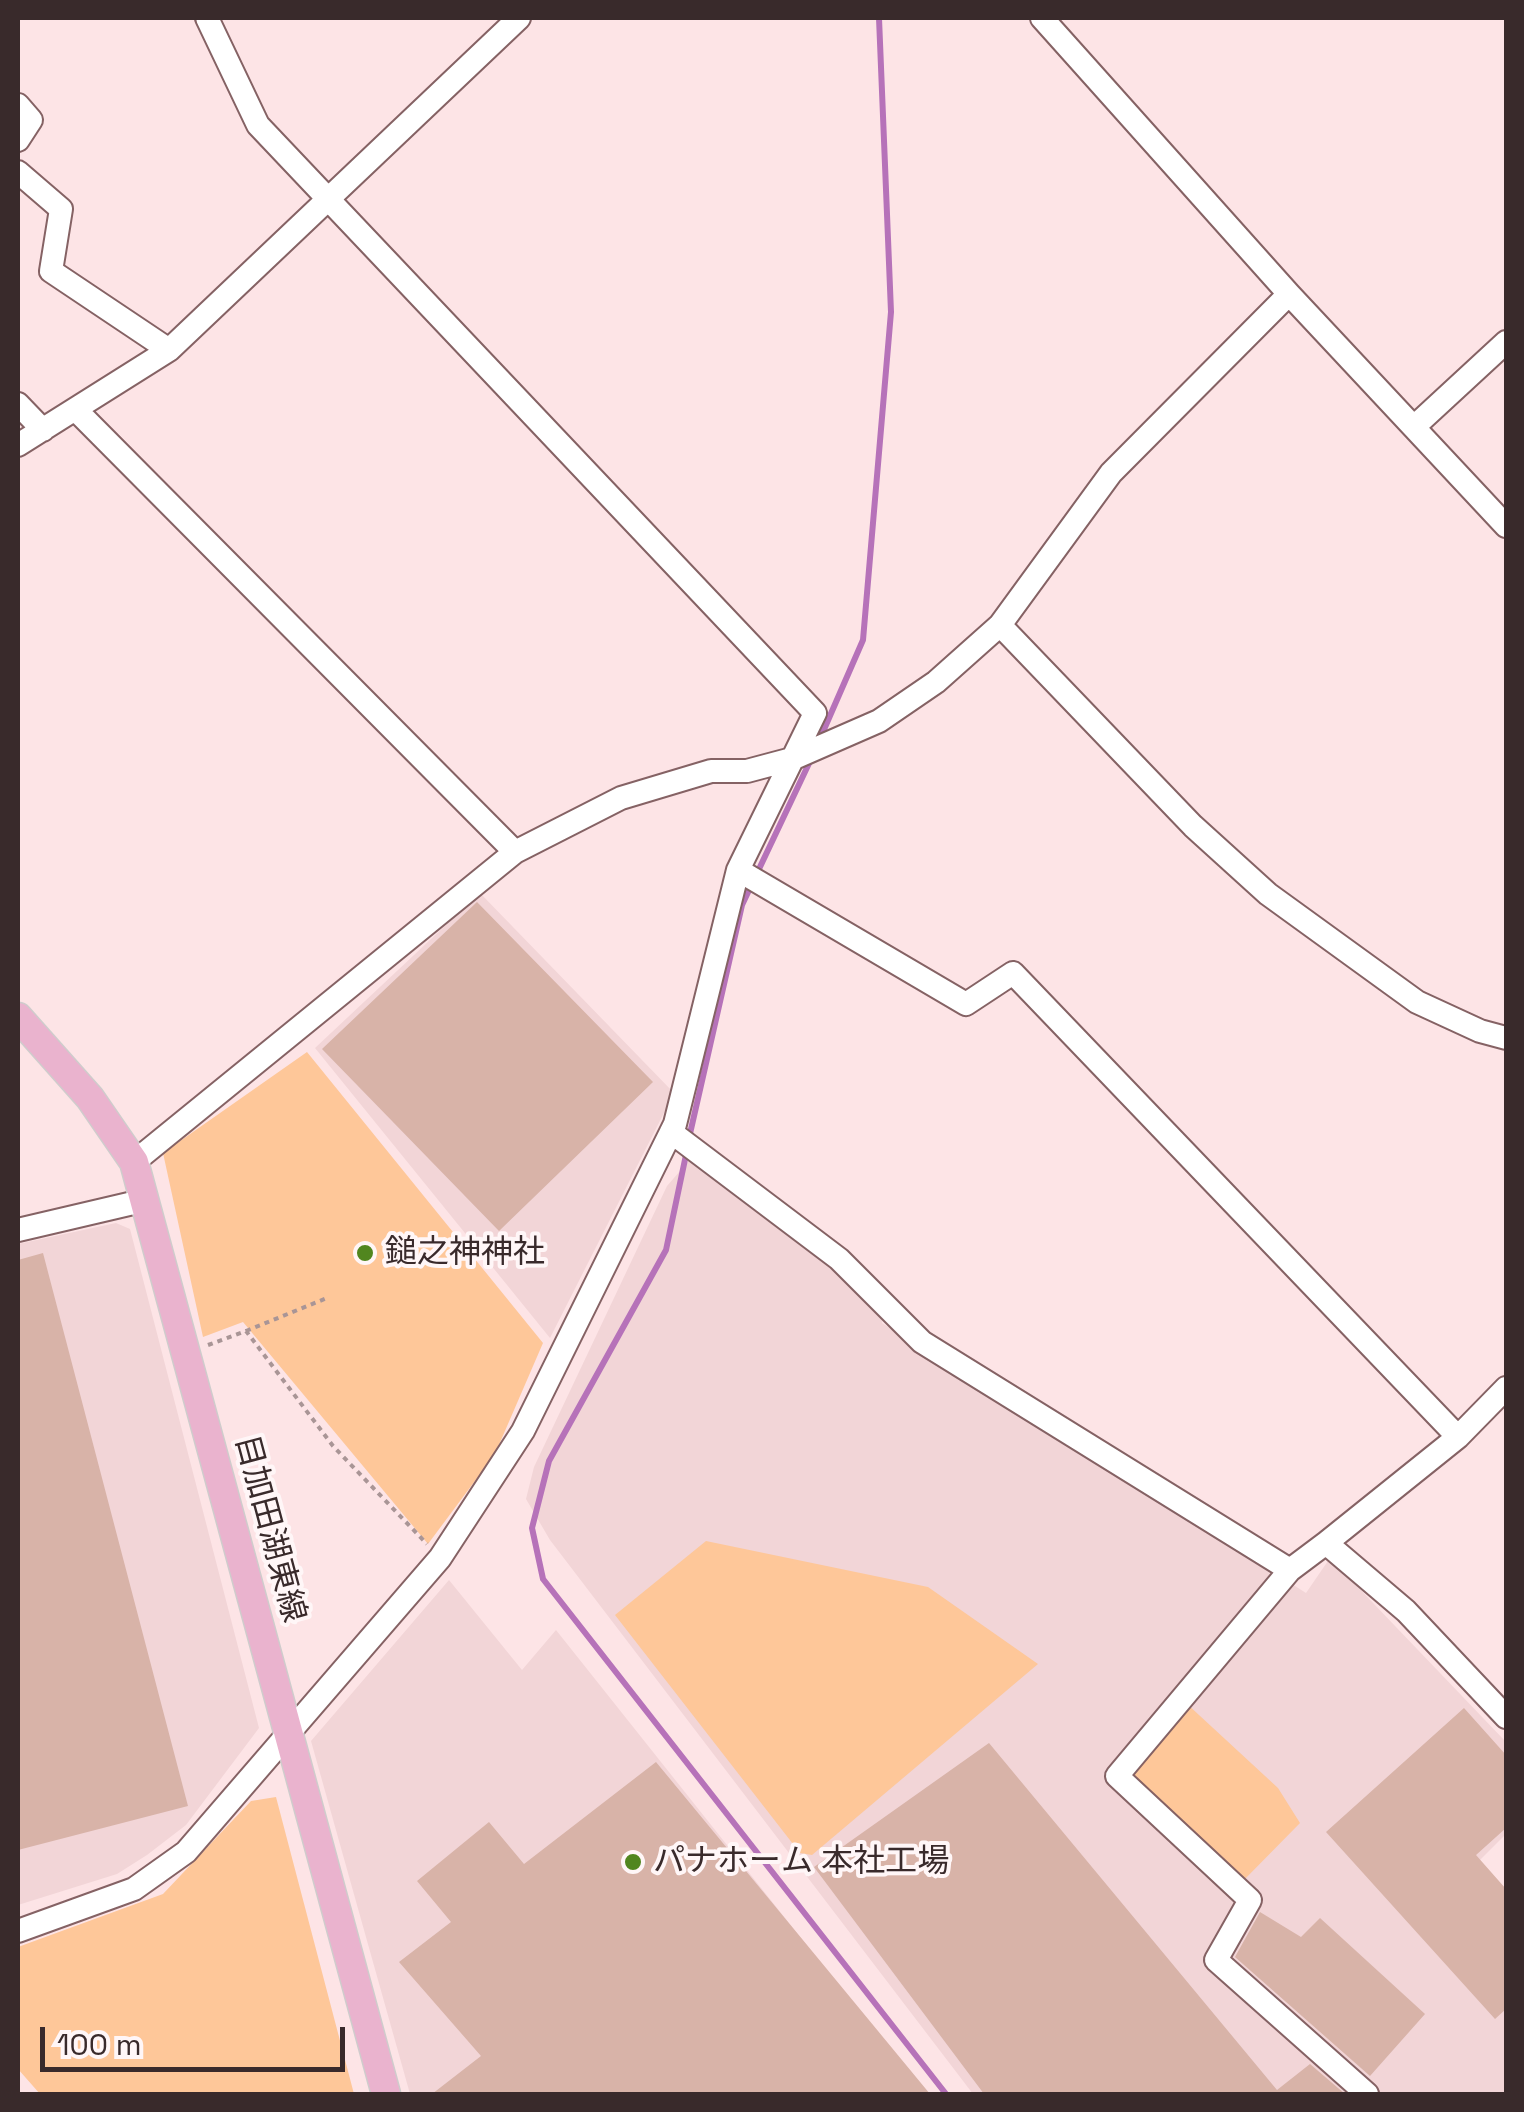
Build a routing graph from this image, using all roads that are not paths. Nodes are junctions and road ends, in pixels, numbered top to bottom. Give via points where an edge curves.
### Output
1 (206, 18) edge
2 (519, 18) edge
3 (1058, 23) edge
4 (18, 105) edge
5 (18, 140) edge
6 (18, 172) edge
7 (332, 198) junction
8 (1289, 294) junction
9 (1506, 342) edge
10 (168, 350) junction
11 (18, 404) edge
12 (76, 410) junction
13 (1414, 426) junction
14 (42, 430) junction
15 (18, 445) edge
16 (1506, 526) edge
17 (1000, 625) junction
18 (792, 759) junction
19 (514, 852) junction
20 (748, 876) junction
21 (18, 1016) edge
22 (1506, 1038) edge
23 (671, 1132) junction
24 (134, 1162) junction
25 (146, 1200) junction
26 (18, 1230) edge
27 (1506, 1388) edge
28 (1458, 1437) junction
29 (1326, 1542) junction
30 (1290, 1570) junction
31 (1506, 1717) edge
32 (287, 1735) junction
33 (18, 1931) edge
34 (386, 2094) edge
35 (1366, 2094) edge

1 - 7 street via 258,125
2 - 7 street
3 - 8 street
4 - 5 street via 32,120
6 - 10 street via 60,209 51,272
7 - 10 street
7 - 18 street via 815,713
8 - 13 street
8 - 17 street via 1111,472
9 - 13 street
10 - 12 street
11 - 14 street
12 - 14 street
12 - 19 street
13 - 16 street
14 - 15 street
17 - 18 street via 936,682 879,720
17 - 22 street via 1193,826 1268,894 1416,1002
18 - 19 street via 746,771 711,771 621,798
18 - 20 street
19 - 24 street
20 - 23 street
20 - 28 street via 966,1004 1014,973
21 - 24 main road, 目加田湖東線 via 90,1098
23 - 30 street via 839,1259 922,1342
23 - 32 street via 523,1430 440,1558
24 - 25 main road, 目加田湖東線
25 - 26 street
25 - 32 main road, 目加田湖東線
27 - 28 street
28 - 29 street
29 - 30 street
29 - 31 street via 1406,1611
30 - 35 street via 1117,1776 1250,1900 1216,1960
32 - 33 street via 186,1852 134,1890
32 - 34 main road, 目加田湖東線

